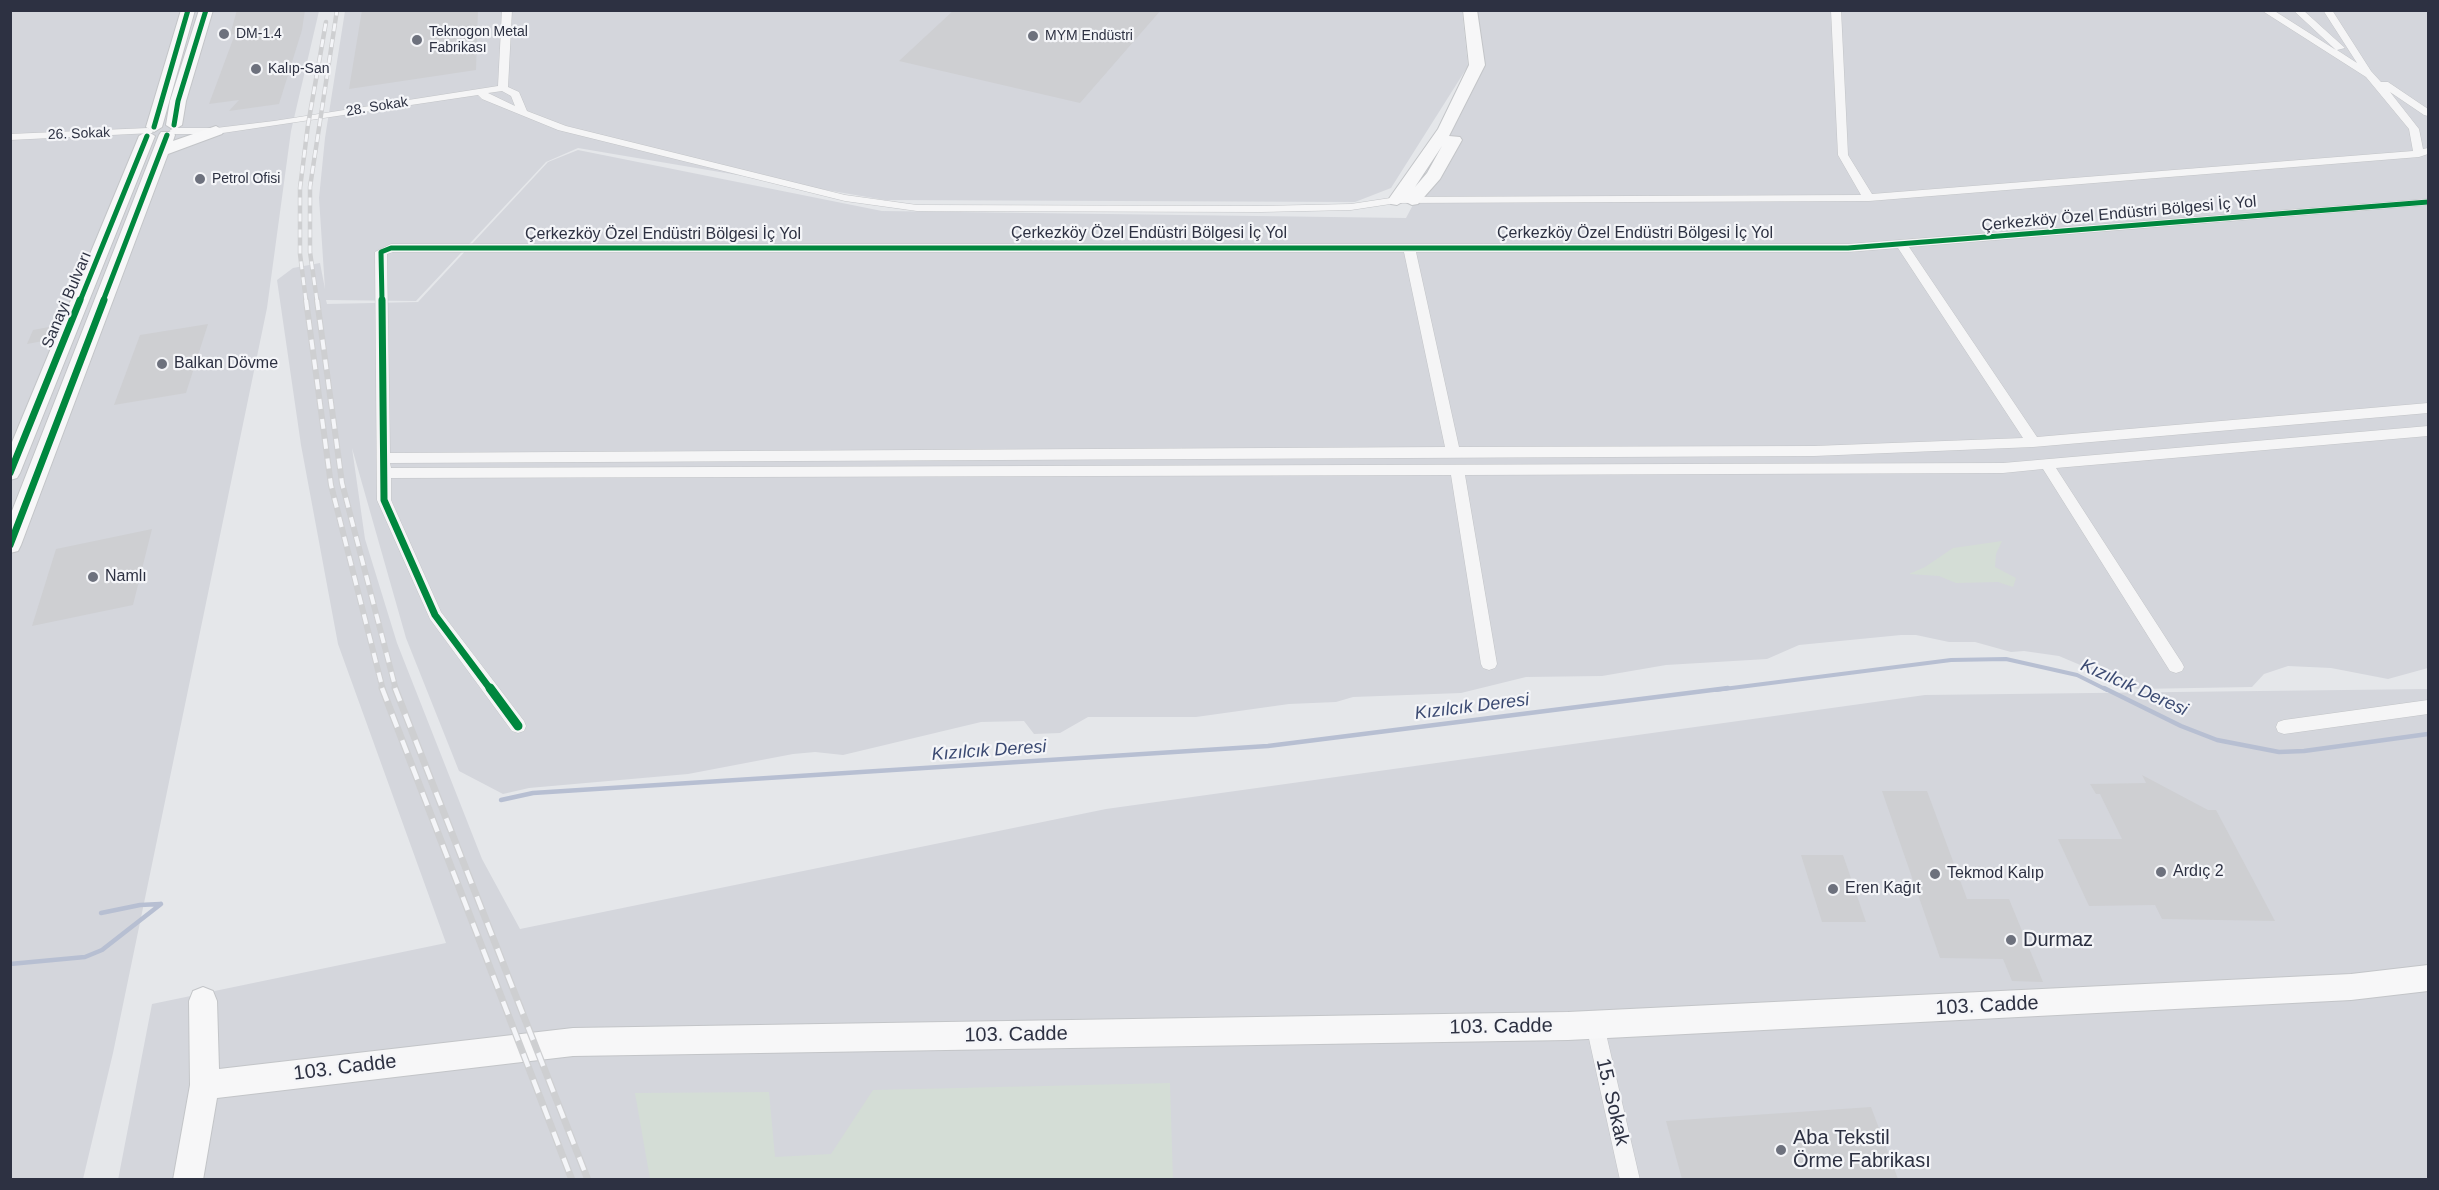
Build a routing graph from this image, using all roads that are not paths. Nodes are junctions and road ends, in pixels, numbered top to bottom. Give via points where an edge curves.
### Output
1 (188, 10) edge
2 (206, 10) edge
3 (507, 10) edge
4 (1470, 10) edge
5 (1482, 10) edge
6 (1836, 10) edge
7 (2265, 10) edge
8 (2297, 10) edge
9 (2327, 10) edge
10 (2370, 75) junction
11 (503, 88) junction
12 (479, 92) junction
13 (524, 113) junction
14 (2428, 113) edge
15 (216, 131) junction
16 (161, 134) junction
17 (10, 137) edge
18 (2424, 153) edge
19 (1869, 198) junction
20 (1404, 200) junction
21 (2428, 202) edge
22 (1901, 244) junction
23 (1409, 248) junction
24 (2428, 408) edge
25 (2428, 431) edge
26 (2033, 442) junction
27 (1453, 452) junction
28 (384, 465) junction
29 (2048, 465) junction
30 (1457, 470) junction
31 (10, 473) edge
32 (10, 545) edge
33 (1489, 664) dead end
34 (2176, 667) dead end
35 (2428, 707) edge
36 (518, 726) dead end
37 (2284, 727) dead end
38 (2428, 978) edge
39 (203, 1001) dead end
40 (1595, 1025) junction
41 (205, 1085) junction
42 (188, 1179) edge
43 (1630, 1179) edge

1 - 16 street, Sanayi Bulvarı
2 - 16 street, Sanayi Bulvarı via 178,101
3 - 11 street
4 - 20 street via 1477,65 1446,129
5 - 20 street via 1491,65 1475,103 1434,175
6 - 19 street via 1843,155
7 - 10 street
8 - 10 street
9 - 10 street
10 - 14 street
10 - 18 street via 2414,129
11 - 12 street, 28. Sokak
11 - 13 street via 515,94
12 - 13 street
12 - 15 street, 28. Sokak
13 - 20 street via 562,128 879,204 929,208 1262,209 1351,207
15 - 16 street
15 - 16 street, 28. Sokak
16 - 17 street, 26. Sokak
16 - 31 street, Sanayi Bulvarı
16 - 32 street, Sanayi Bulvarı
18 - 19 street
19 - 20 street
21 - 22 street, Çerkezköy Özel Endüstri Bölgesi İç Yol
22 - 23 street, Çerkezköy Özel Endüstri Bölgesi İç Yol via 1848,248
22 - 26 street
23 - 27 street
23 - 28 street, Çerkezköy Özel Endüstri Bölgesi İç Yol via 392,248 381,252
24 - 26 street
25 - 29 street
26 - 27 street via 1814,451
27 - 28 street
28 - 30 street
28 - 36 street, Çerkezköy Özel Endüstri Bölgesi İç Yol via 384,500 435,615
29 - 30 street
29 - 34 street
30 - 33 street
35 - 37 street
38 - 40 street, 103. Cadde via 2351,987
39 - 41 street
40 - 41 street, 103. Cadde via 573,1042
40 - 43 street, 15. Sokak
41 - 42 street

